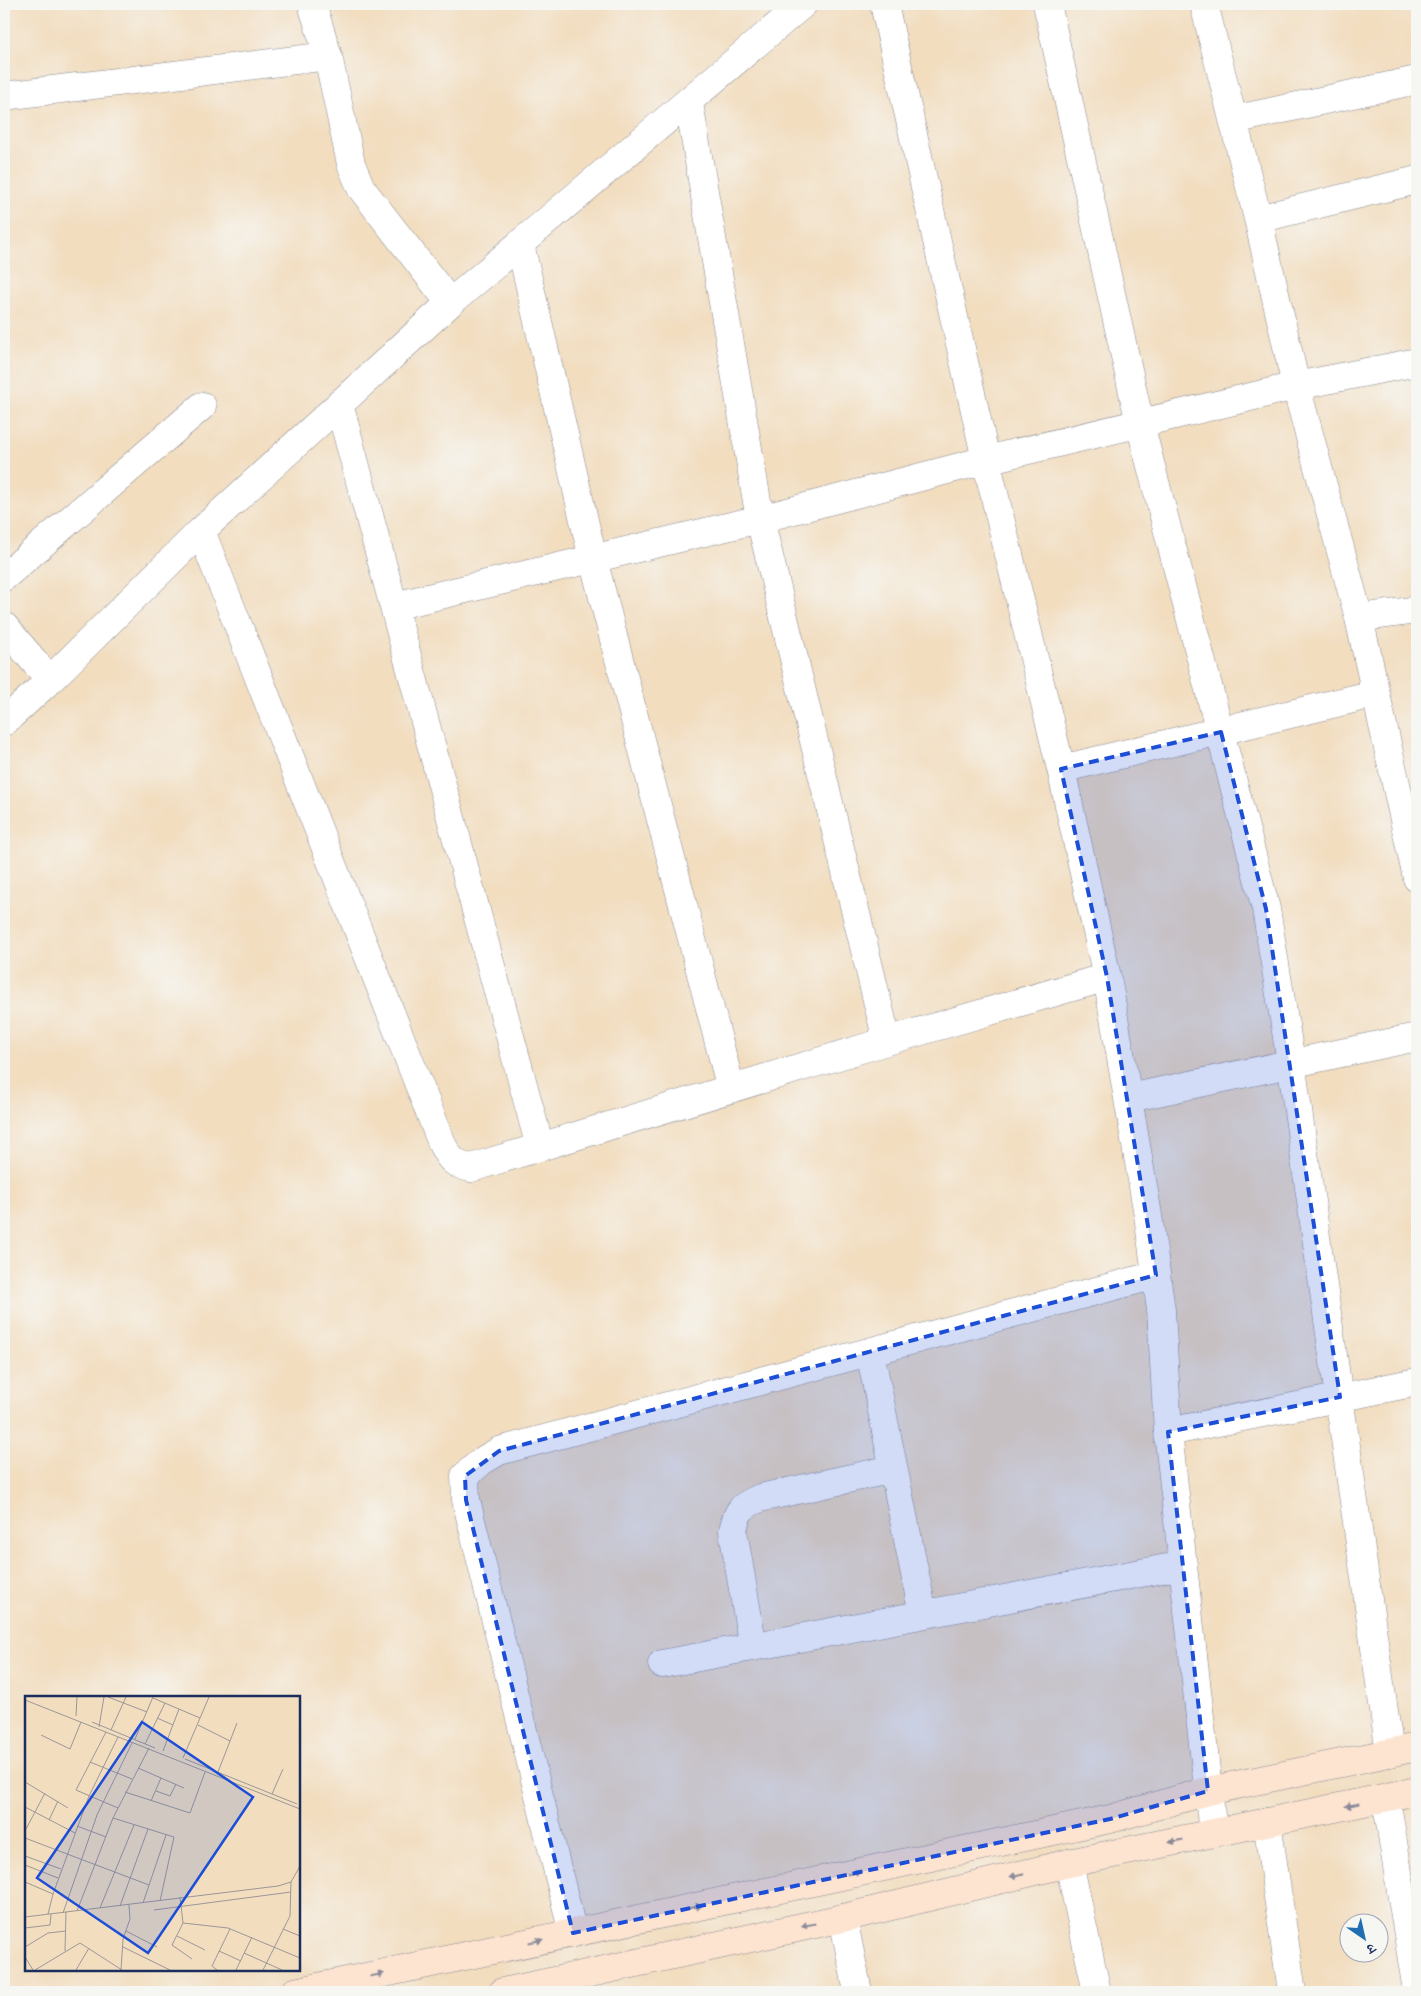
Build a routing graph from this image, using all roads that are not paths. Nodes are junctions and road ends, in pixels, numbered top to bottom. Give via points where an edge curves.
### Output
1 (312, 4) edge
2 (803, 4) edge
3 (884, 4) edge
4 (1047, 4) edge
5 (1204, 4) edge
6 (328, 56) junction
7 (1417, 80) edge
8 (4, 96) edge
9 (689, 103) junction
10 (1233, 120) junction
11 (1417, 180) edge
12 (1258, 219) junction
13 (520, 244) junction
14 (450, 303) junction
15 (1417, 362) edge
16 (1296, 386) junction
17 (339, 404) junction
18 (202, 406) dead end
19 (1140, 424) junction
20 (986, 460) junction
21 (760, 519) junction
22 (201, 531) junction
23 (593, 559) junction
24 (4, 577) edge
25 (394, 606) junction
26 (1417, 610) edge
27 (1359, 618) junction
28 (4, 626) edge
29 (50, 680) junction
30 (1374, 694) junction
31 (4, 722) edge
32 (1221, 732) junction
33 (1062, 769) junction
34 (1417, 878) edge
35 (1107, 977) junction
36 (1417, 1037) edge
37 (887, 1041) junction
38 (1291, 1062) junction
39 (731, 1089) junction
40 (1129, 1098) junction
41 (540, 1147) junction
42 (1156, 1276) junction
43 (870, 1352) junction
44 (1417, 1382) edge
45 (1340, 1397) junction
46 (1168, 1432) junction
47 (894, 1469) junction
48 (1183, 1565) junction
49 (923, 1614) junction
50 (753, 1647) junction
51 (662, 1664) dead end
52 (1417, 1747) edge
53 (1390, 1753) junction
54 (1208, 1791) junction
55 (1417, 1791) edge
56 (1386, 1798) junction
57 (1267, 1822) junction
58 (1213, 1833) junction
59 (1069, 1862) junction
60 (844, 1918) junction
61 (573, 1933) junction
62 (1417, 1990) edge
63 (295, 1992) edge
64 (503, 1992) edge
65 (858, 1992) edge
66 (1098, 1992) edge
67 (1292, 1992) edge

1 - 6 street
2 - 9 street
3 - 20 street
4 - 19 street
5 - 10 street
6 - 8 street
6 - 14 street via 351,164 360,188
7 - 10 street
9 - 13 street
9 - 21 street
10 - 12 street
11 - 12 street
12 - 16 street
13 - 14 street
13 - 23 street
14 - 17 street
15 - 16 street
16 - 19 street
16 - 27 street
17 - 22 street
17 - 25 street
18 - 24 street
19 - 20 street
19 - 32 street
20 - 21 street
20 - 33 street
21 - 23 street
21 - 37 street
22 - 29 street
22 - 41 street via 450,1160 472,1168
23 - 25 street
23 - 39 street
25 - 41 street
26 - 27 street
27 - 30 street
28 - 29 street
29 - 31 street
30 - 32 street
30 - 34 street via 1394,767
32 - 33 street
32 - 38 street via 1266,909
33 - 35 street
35 - 37 street
35 - 40 street
36 - 38 street
37 - 39 street
38 - 40 street
38 - 45 street
39 - 41 street
40 - 42 street
42 - 43 street
42 - 46 street
43 - 47 street
43 - 61 street via 499,1450 465,1476 466,1500
44 - 45 street
45 - 46 street
45 - 53 street
46 - 48 street
47 - 49 street
47 - 50 street via 760,1498 736,1514 733,1531
48 - 49 street
48 - 54 street
49 - 50 street
50 - 51 street
52 - 53 main road
53 - 54 main road
54 - 58 street
61 -> 54 main road via 1110,1819
55 - 56 main road
56 -> 57 main road
56 - 62 street
57 - 58 main road
57 - 67 street
58 -> 59 main road
59 -> 60 main road
59 - 66 street
60 -> 64 main road
60 - 65 street
63 -> 61 main road

